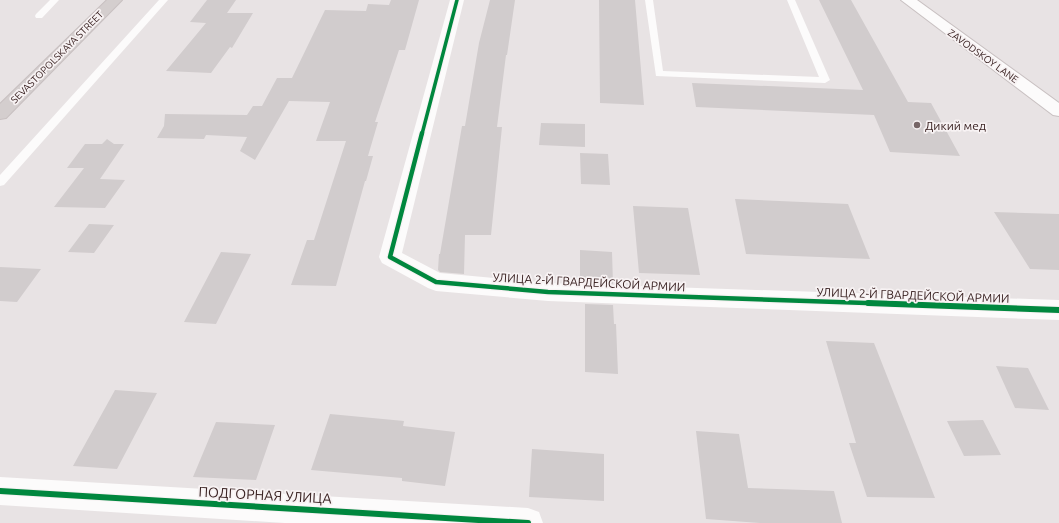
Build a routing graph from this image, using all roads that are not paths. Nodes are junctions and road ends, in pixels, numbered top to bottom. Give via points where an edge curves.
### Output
1 (55, 0) edge
2 (115, 0) edge
3 (164, 0) edge
4 (457, 0) edge
5 (649, 0) edge
6 (791, 0) edge
7 (908, 0) edge
8 (39, 16) dead end
9 (1059, 111) edge
10 (0, 114) edge
11 (0, 182) edge
12 (1059, 310) edge
13 (0, 491) edge
14 (528, 523) edge

1 - 8 lane
2 - 10 main road, SEVASTOPOLSKAYA STREET
3 - 11 lane
4 - 12 street, УЛИЦА 2-Й ГВАРДЕЙСКОЙ АРМИИ via 390,257 436,282 548,292
5 - 6 lane via 659,74 824,80
7 - 9 street, ZAVODSKOY LANE
13 - 14 street, ПОДГОРНАЯ УЛИЦА

